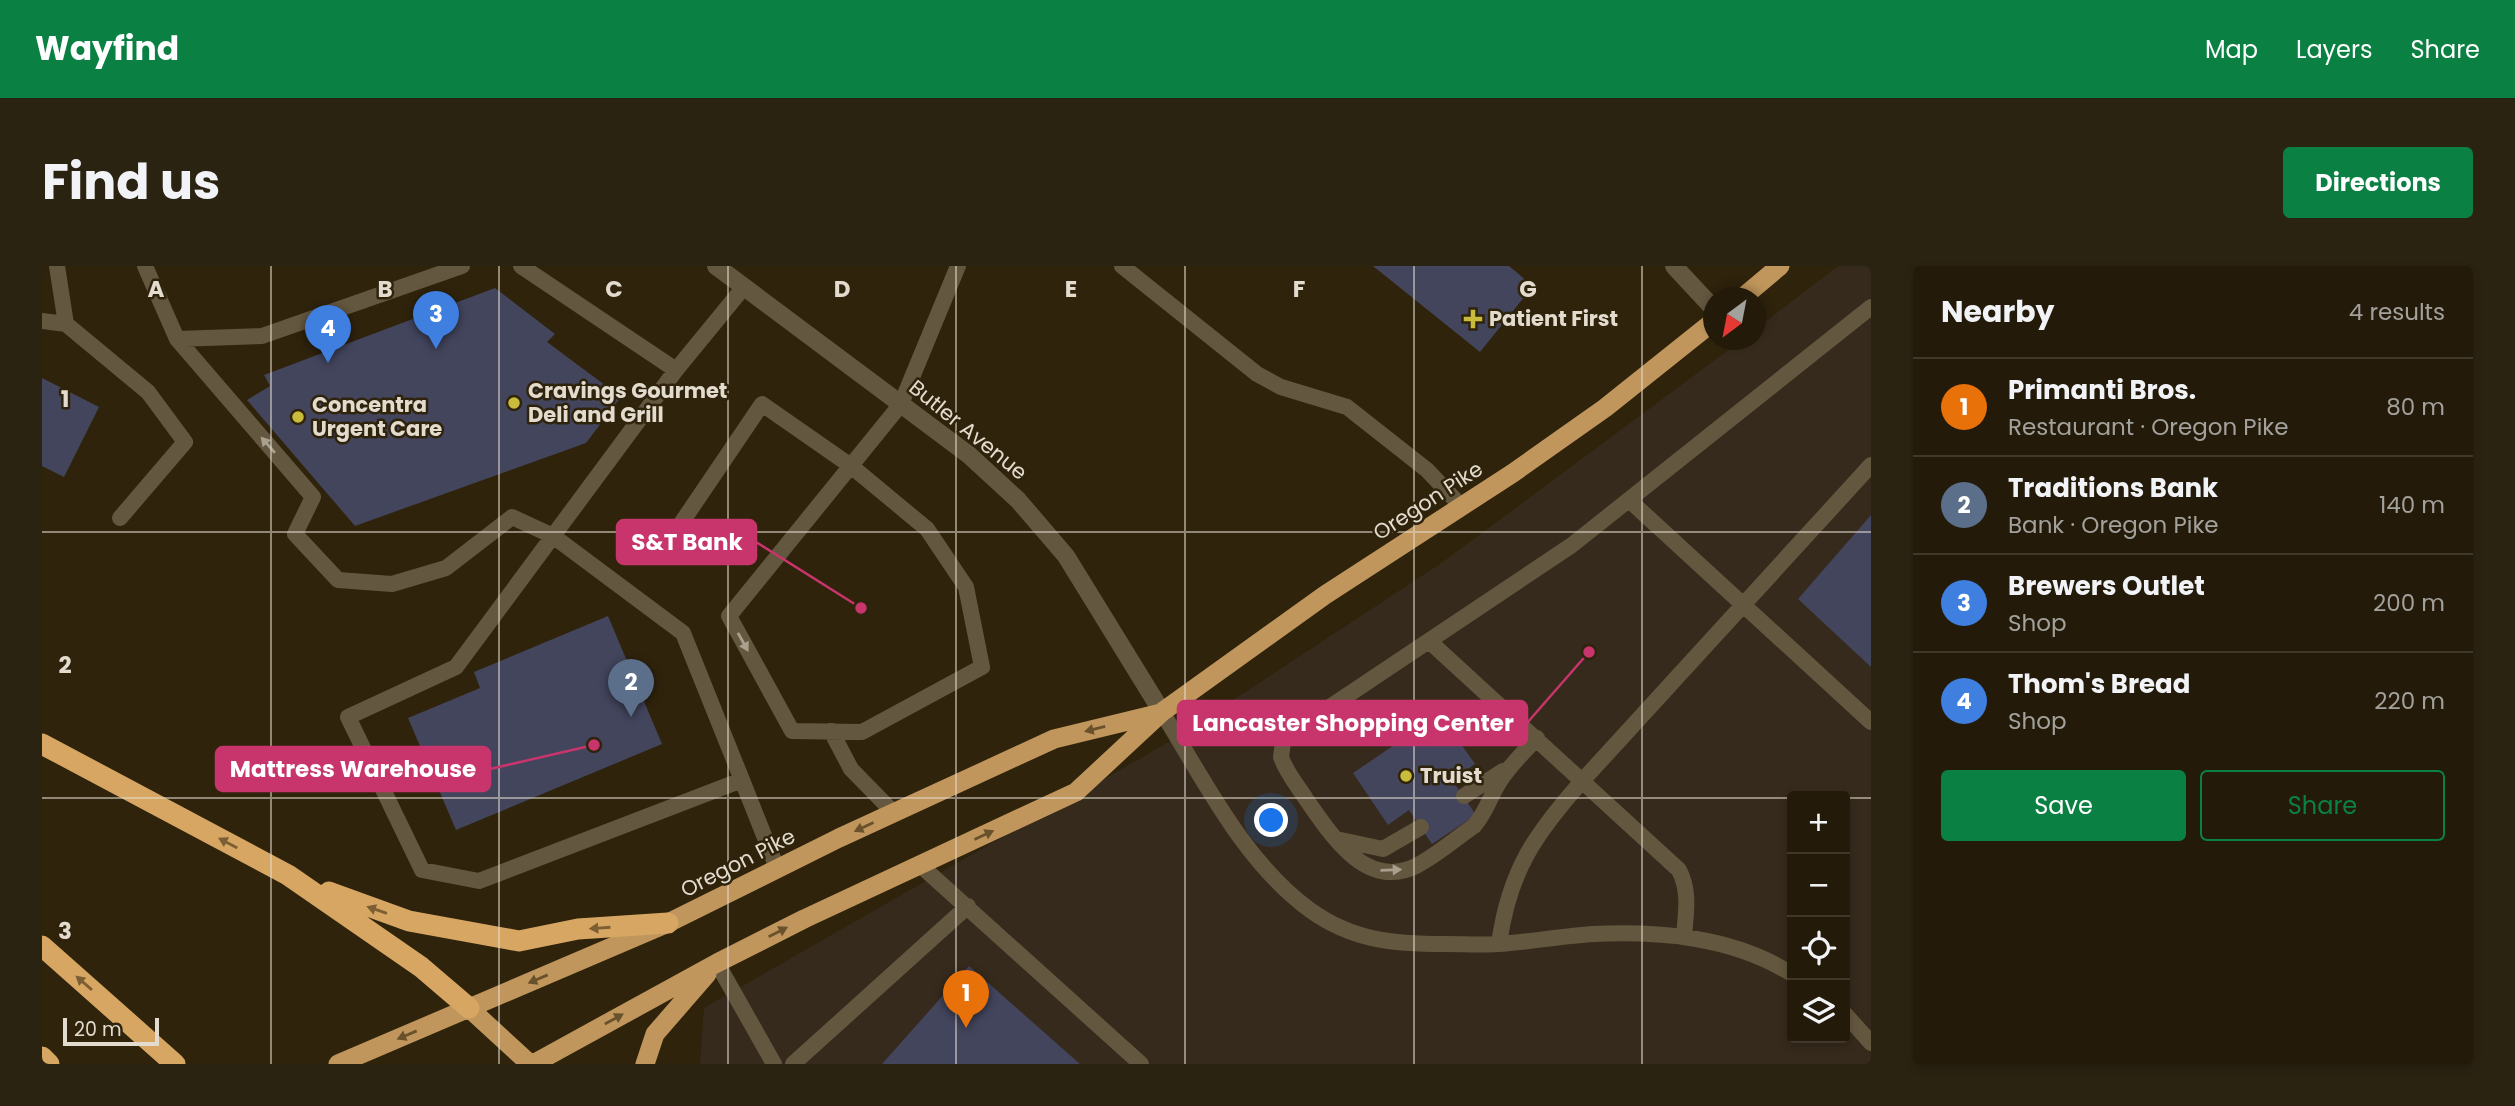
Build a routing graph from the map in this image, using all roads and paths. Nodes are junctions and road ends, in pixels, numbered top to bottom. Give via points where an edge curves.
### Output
1 (57, 266) edge
2 (145, 266) edge
3 (461, 266) edge
4 (521, 266) edge
5 (716, 266) edge
6 (958, 266) edge
7 (1122, 266) edge
8 (1674, 266) edge
9 (1780, 266) edge
10 (744, 287) junction
11 (1755, 287) edge
12 (1703, 298) edge
13 (1871, 307) edge
14 (42, 321) edge
15 (66, 324) junction
16 (1703, 329) edge
17 (177, 340) junction
18 (676, 370) junction
19 (901, 404) junction
20 (1871, 465) edge
21 (851, 466) junction
22 (1629, 500) junction
23 (1462, 507) junction
24 (120, 518) dead end
25 (682, 522) dead end
26 (553, 536) junction
27 (1742, 605) junction
28 (1429, 641) junction
29 (1162, 712) junction
30 (1871, 722) edge
31 (831, 731) junction
32 (1537, 738) junction
33 (42, 744) edge
34 (1509, 767) junction
35 (742, 780) junction
36 (1583, 780) junction
37 (1464, 796) dead end
38 (894, 813) junction
39 (1421, 827) dead end
40 (1333, 838) junction
41 (919, 864) junction
42 (777, 868) junction
43 (288, 875) junction
44 (968, 906) junction
45 (668, 923) junction
46 (1684, 936) junction
47 (1499, 944) junction
48 (42, 946) edge
49 (717, 963) junction
50 (1787, 972) edge
51 (469, 1008) junction
52 (1850, 1020) edge
53 (1871, 1043) edge
54 (42, 1058) edge
55 (49, 1064) edge
56 (175, 1064) edge
57 (338, 1064) edge
58 (531, 1064) edge
59 (645, 1064) edge
60 (774, 1064) edge
61 (793, 1064) edge
62 (1141, 1064) edge

1 - 15 lane
2 - 17 lane
3 - 17 lane via 262,336
4 - 18 lane
5 - 10 street, Butler Avenue
6 - 19 lane
7 - 23 lane via 1257,374 1281,387 1347,407 1427,470
8 - 12 street
9 - 11 highway
10 - 18 lane
10 - 19 street, Butler Avenue
13 - 22 lane
14 - 15 lane
15 - 24 lane via 148,392 186,442
16 - 23 highway, Oregon Pike via 1605,408
26 -> 17 lane via 512,517 446,568 391,584 338,580 295,534 313,497
18 - 26 lane
19 - 21 lane
19 - 29 street, Butler Avenue via 969,455 1018,500 1066,556
20 - 27 lane
21 - 25 lane via 762,404
21 -> 31 lane via 729,616 792,731
21 - 31 lane via 927,529 966,587 982,667 862,732
22 - 27 lane
22 - 28 lane via 1572,545
23 - 29 highway, Oregon Pike via 1325,595
26 - 35 lane via 683,633
26 - 35 lane via 456,667 348,717 422,870 479,881
27 - 30 lane
27 - 36 lane
28 - 32 lane
28 - 40 lane via 1294,731 1280,749 1283,765
29 -> 38 highway, Oregon Pike via 1054,739
41 -> 29 highway, Oregon Pike via 1076,792
29 - 47 lane via 1241,838 1310,910 1345,931 1377,941
31 - 38 lane via 851,769
32 - 34 lane
32 - 36 lane
43 -> 33 highway
34 - 37 lane
40 -> 34 lane via 1368,867 1380,871 1414,867 1481,818
35 - 42 lane
36 - 46 lane via 1679,870 1688,894
36 - 47 lane via 1527,854 1512,885
38 -> 42 highway, Oregon Pike
39 - 40 lane via 1383,849
41 - 44 lane
49 -> 41 highway, Oregon Pike
42 - 45 highway, Oregon Pike
45 -> 43 highway via 578,929 519,941 409,921
43 - 51 highway via 421,967
44 - 61 lane
44 - 62 lane
45 -> 51 highway, Oregon Pike
46 - 47 lane via 1593,934
46 - 50 lane via 1736,948
56 -> 48 highway
58 -> 49 highway, Oregon Pike
49 - 59 highway via 655,1034
49 - 60 lane
51 -> 57 highway, Oregon Pike
51 - 58 highway
52 - 53 lane
54 - 55 highway

